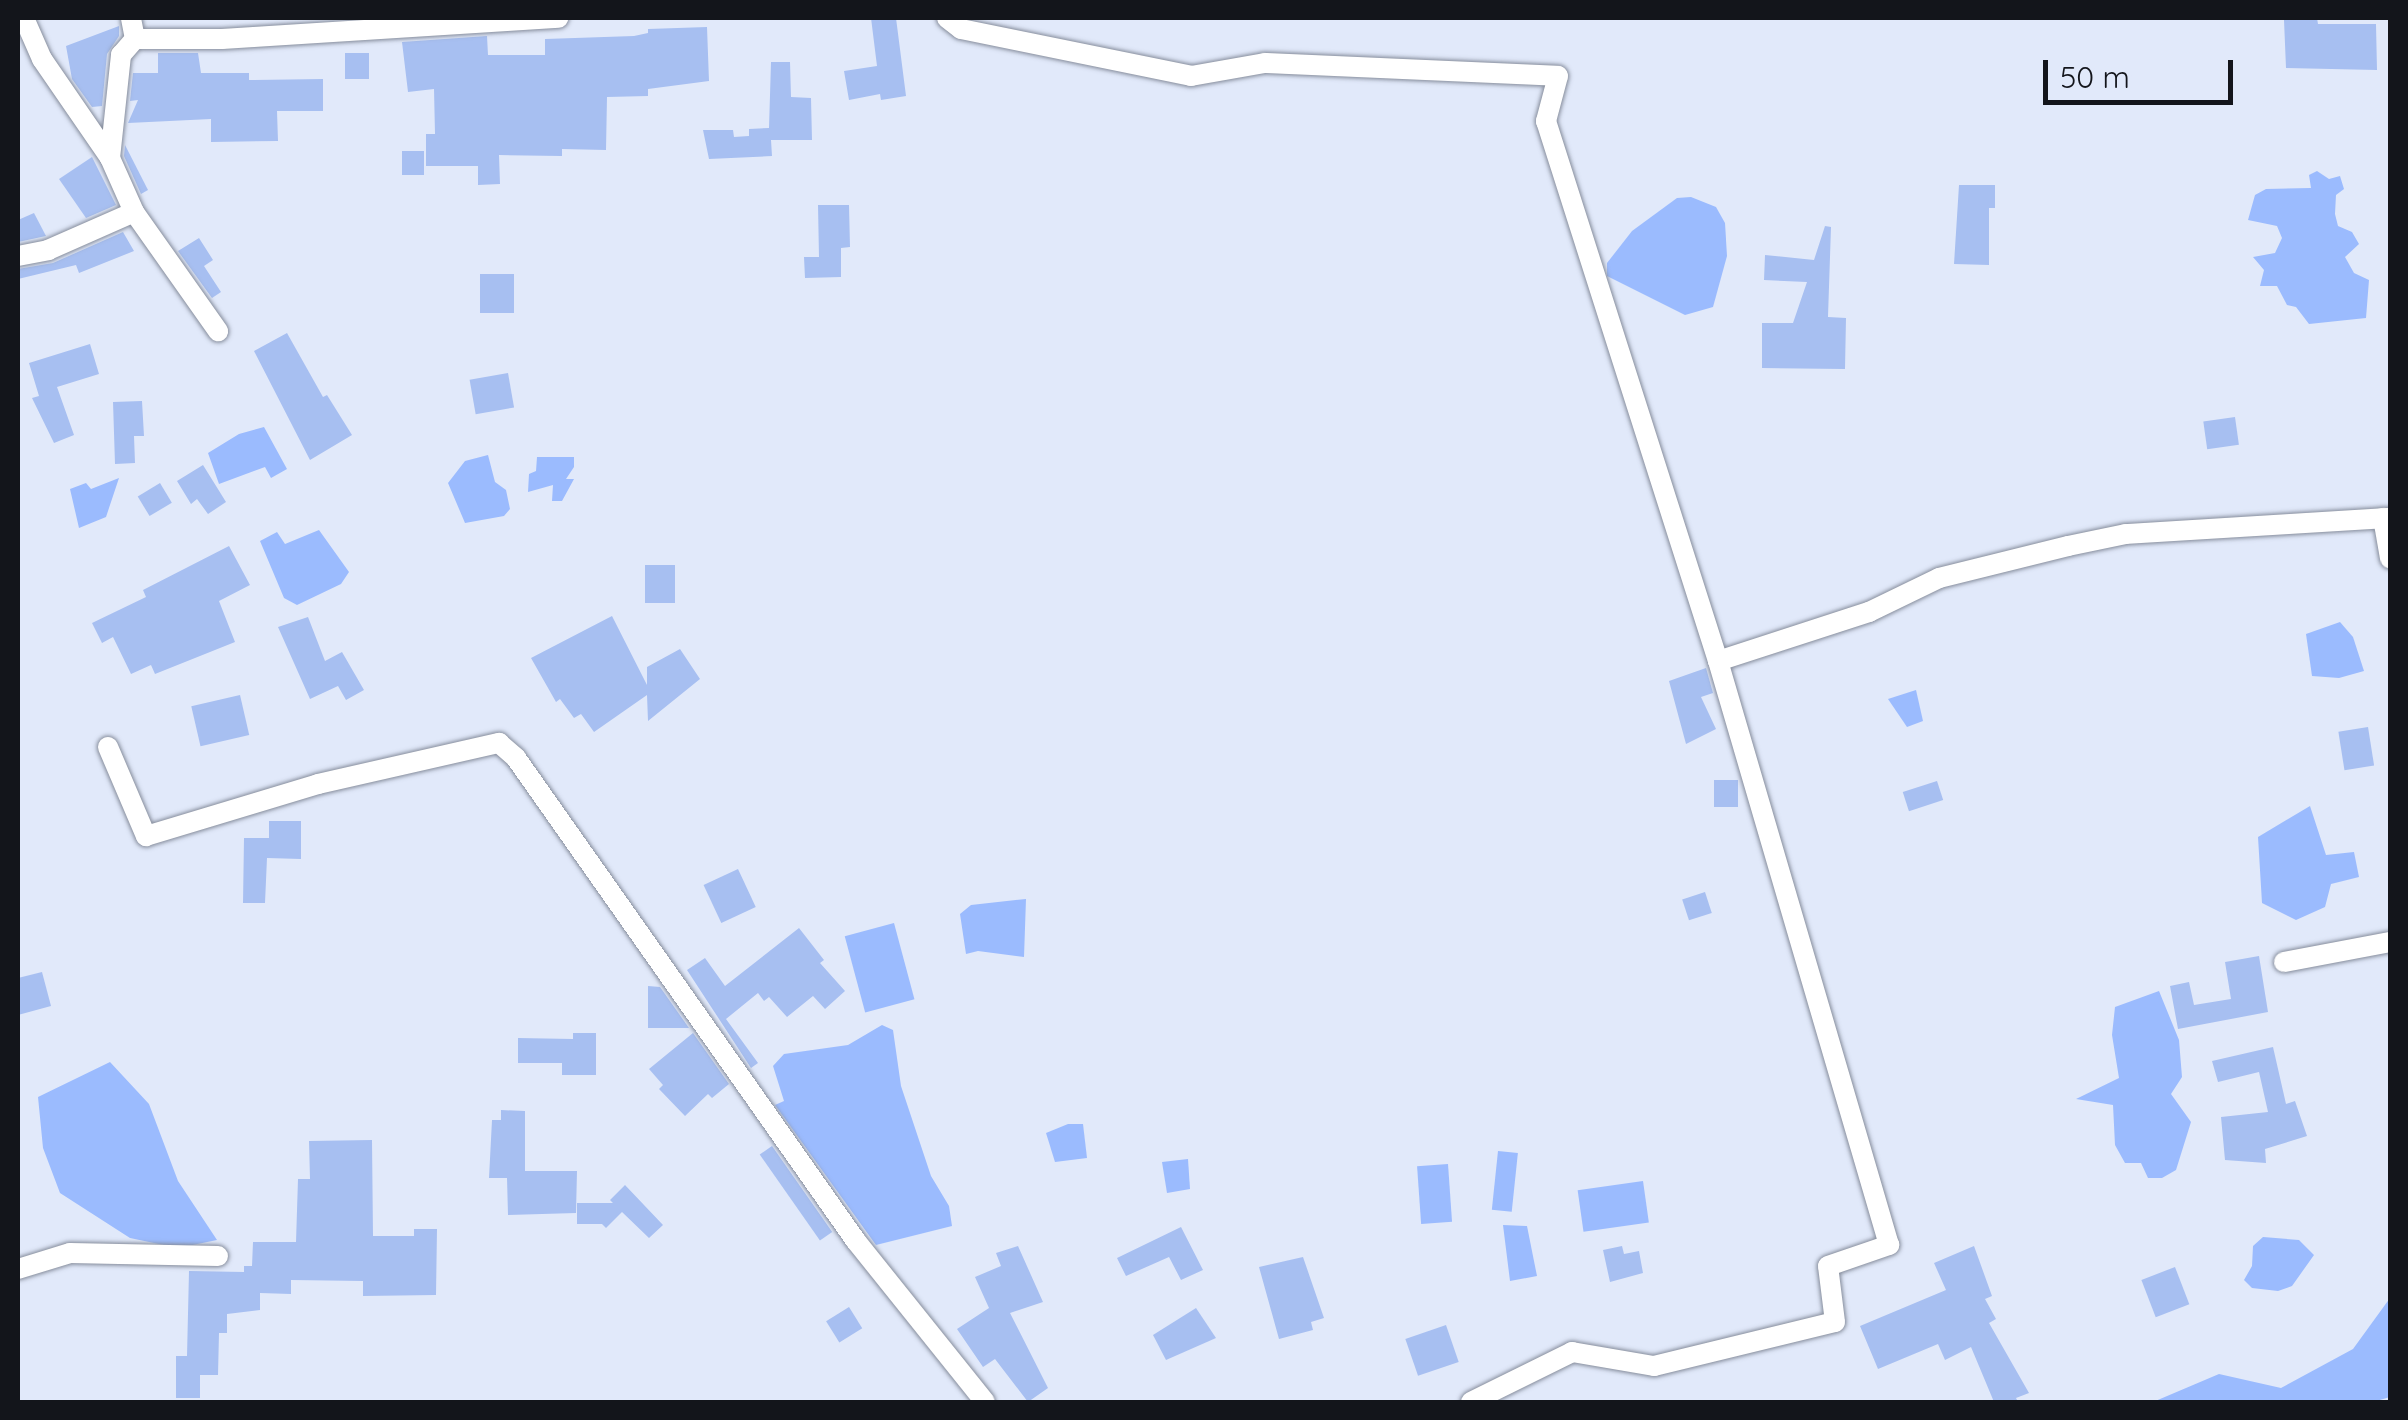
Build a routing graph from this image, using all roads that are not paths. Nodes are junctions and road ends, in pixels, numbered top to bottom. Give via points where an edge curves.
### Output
1 (24, 18) edge
2 (558, 18) edge
3 (947, 18) edge
4 (133, 28) edge
5 (110, 158) junction
6 (134, 212) junction
7 (18, 256) edge
8 (218, 332) dead end
9 (2387, 518) edge
10 (2390, 558) edge
11 (1718, 661) junction
12 (108, 747) dead end
13 (2390, 942) edge
14 (2284, 962) dead end
15 (218, 1256) dead end
16 (18, 1269) edge
17 (985, 1402) edge
18 (1471, 1402) edge

1 - 5 street via 42,59
2 - 4 street via 222,39
3 - 11 street via 961,29 1191,76 1265,63 1558,76 1546,121
4 - 5 street via 120,55
5 - 6 street
6 - 7 street via 48,250
6 - 8 street
9 - 10 street
9 - 11 street via 2126,534 2068,546 1938,578 1869,612
11 - 18 street via 1889,1245 1828,1266 1835,1322 1654,1366 1572,1352
12 - 17 street via 146,836 318,784 499,743 516,758 856,1241
13 - 14 street
15 - 16 street via 70,1253

